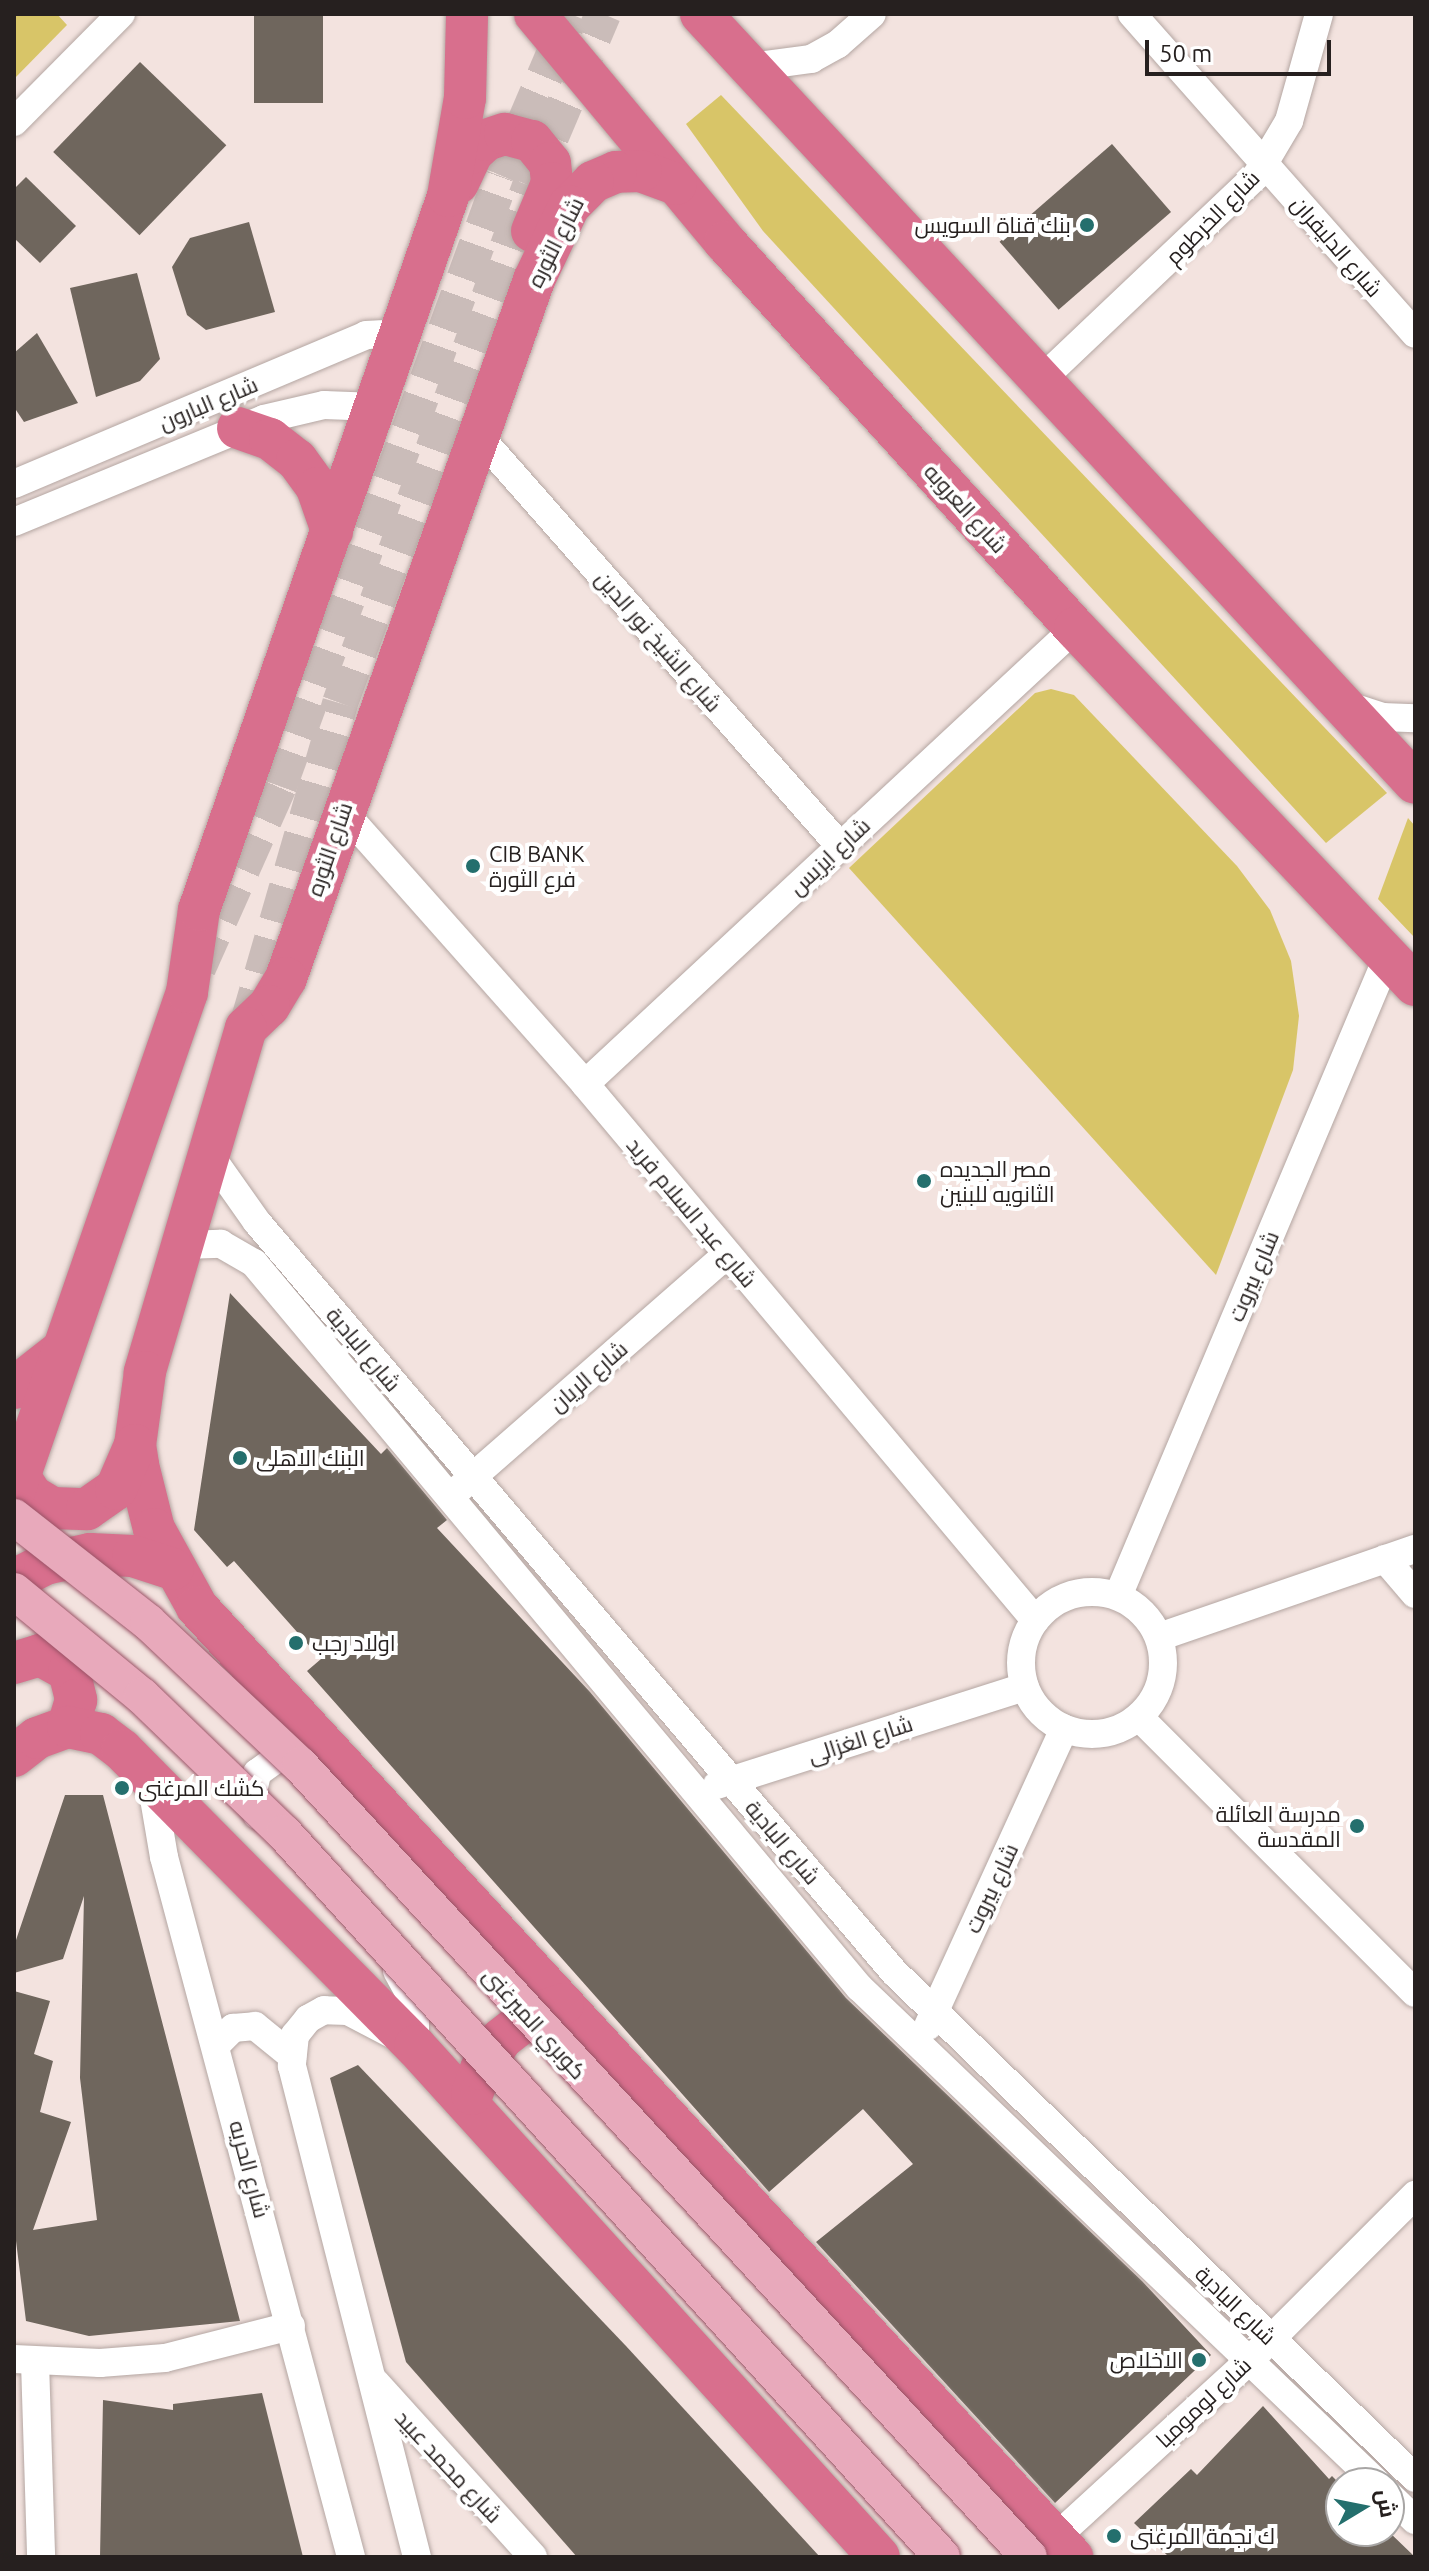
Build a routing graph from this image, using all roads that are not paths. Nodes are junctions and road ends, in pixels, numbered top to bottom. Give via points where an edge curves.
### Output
1 (121, 14) edge
2 (467, 14) edge
3 (535, 14) edge
4 (701, 14) edge
5 (872, 14) edge
6 (1132, 14) edge
7 (1319, 14) edge
8 (751, 67) junction
9 (14, 122) edge
10 (1265, 164) junction
11 (676, 184) junction
12 (448, 196) junction
13 (534, 280) junction
14 (403, 333) junction
15 (1415, 334) edge
16 (1041, 380) junction
17 (377, 407) junction
18 (238, 428) junction
19 (478, 435) junction
20 (14, 484) edge
21 (14, 522) edge
22 (332, 531) junction
23 (1075, 628) junction
24 (1341, 704) junction
25 (1415, 718) edge
26 (1415, 783) edge
27 (342, 810) junction
28 (840, 846) junction
29 (1401, 971) edge
30 (585, 1084) junction
31 (209, 1154) junction
32 (183, 1245) junction
33 (727, 1254) junction
34 (61, 1351) junction
35 (14, 1388) edge
36 (135, 1445) junction
37 (473, 1477) junction
38 (16, 1484) edge
39 (450, 1498) junction
40 (14, 1517) edge
41 (1415, 1549) edge
42 (1385, 1559) junction
43 (173, 1569) junction
44 (14, 1580) edge
45 (14, 1591) edge
46 (1415, 1594) edge
47 (1118, 1596) junction
48 (1035, 1620) junction
49 (1159, 1637) junction
50 (14, 1663) edge
51 (1025, 1687) junction
52 (1139, 1717) junction
53 (68, 1727) junction
54 (1064, 1729) junction
55 (14, 1756) edge
56 (731, 1780) junction
57 (151, 1781) junction
58 (695, 1792) junction
59 (534, 1969) junction
60 (1415, 1993) edge
61 (563, 2004) junction
62 (934, 2013) junction
63 (217, 2044) junction
64 (415, 2046) junction
65 (918, 2047) junction
66 (292, 2056) junction
67 (468, 2105) junction
68 (1415, 2195) edge
69 (291, 2326) junction
70 (1271, 2339) junction
71 (25, 2360) edge
72 (1249, 2361) junction
73 (368, 2372) junction
74 (1360, 2467) edge
75 (1415, 2478) edge
76 (1052, 2551) edge
77 (41, 2557) edge
78 (351, 2557) edge
79 (417, 2557) edge
80 (533, 2557) edge
81 (879, 2557) edge
82 (942, 2557) edge

1 - 9 street
2 - 12 highway via 465,98
3 - 11 highway, شارع العروبه
4 - 8 highway
5 - 8 street via 811,59
6 - 10 street, شارع الدليفران
7 - 10 street, شارع الخرطوم via 1289,121
8 - 16 highway
10 - 15 street, شارع الدليفران
10 - 16 street, شارع الخرطوم
11 - 13 highway, شارع الثوره via 641,171 616,172 593,182 569,206
11 - 23 highway, شارع العروبه
12 - 13 highway via 472,153 486,140 514,135 539,147 550,163 552,183 530,239
12 - 14 highway
13 - 19 highway, شارع الثوره
14 - 17 highway
14 - 20 street, شارع البارون via 366,335
16 - 24 highway
17 - 18 street, شارع البارون via 316,406
17 - 22 highway
18 - 21 street, شارع البارون
18 - 22 highway via 270,439 297,460 317,488
19 - 27 highway, شارع الثوره
19 - 28 street, شارع الشيخ نور الدين
22 - 34 highway via 199,910 187,992
23 - 28 street, شارع ايزيس
23 - 29 highway, شارع العروبه
24 - 25 street via 1382,717
24 - 26 highway
27 - 30 street, شارع عبد السلام فريد
27 - 31 highway, شارع الثوره via 286,978 269,1006 246,1028
28 - 30 street, شارع ايزيس
29 - 47 street, شارع بيروت
30 - 33 street, شارع عبد السلام فريد
31 - 32 highway, شارع الثوره
31 - 37 street, شارع البادية via 257,1222
32 - 36 highway, شارع الثوره via 145,1372
32 - 39 street, شارع البادية via 221,1244 254,1263
33 - 37 street, شارع الريان
33 - 48 street, شارع عبد السلام فريد
34 - 35 highway
34 - 38 highway
36 - 38 highway via 116,1489 87,1509 52,1508
36 - 43 highway, شارع الثوره via 147,1508
37 - 39 street, شارع الريان
37 - 56 street, شارع البادية
39 - 58 street, شارع البادية
40 - 76 main road, كوبري الميرغنى, bridge via 174,1645 300,1765
41 - 42 street
42 - 46 street
42 - 49 street
43 - 44 highway via 133,1556 90,1554 45,1564
43 - 59 highway, شارع الثوره via 197,1607
45 - 82 main road, bridge via 158,1710 284,1833
47 - 48 street via 1079,1592 1054,1602
47 - 49 street via 1143,1612
48 - 51 street via 1022,1653
49 - 52 street via 1163,1672 1155,1696
50 - 53 highway via 40,1655 69,1671 76,1700
51 - 54 street via 1034,1704
51 - 56 street, شارع الغزالى
52 - 54 street via 1103,1734
52 - 60 street
53 - 55 highway via 37,1738
53 - 57 highway via 101,1734
54 - 62 street, شارع بيروت
56 - 58 street, شارع الغزالى
56 - 62 street, شارع البادية
57 - 63 street, شارع الحريه via 161,1844
57 - 64 highway
58 - 65 street, شارع البادية via 859,1987
59 - 61 highway, شارع الثوره
59 - 64 street via 495,1952 317,1765 292,1755 266,1763 252,1786 255,1813 403,1978 418,2018
61 - 67 highway via 530,2016 501,2039 481,2069
61 - 76 highway, شارع الثوره
62 - 65 street, شارع بيروت
62 - 70 street, شارع البادية
63 - 66 street via 233,2028 255,2026
63 - 69 street, شارع الحريه
64 - 66 street via 356,2014 332,2009 300,2026
64 - 67 highway
65 - 72 street, شارع البادية
66 - 73 street via 295,2089
67 - 81 highway
68 - 70 street, شارع لومومبا
69 - 71 street via 165,2358
69 - 78 street, شارع الحريه
70 - 72 street, شارع لومومبا
70 - 75 street, شارع البادية
71 - 77 street
72 - 74 street, شارع البادية
72 - 76 street, شارع لومومبا
73 - 79 street
73 - 80 street, شارع محمد عبيد

